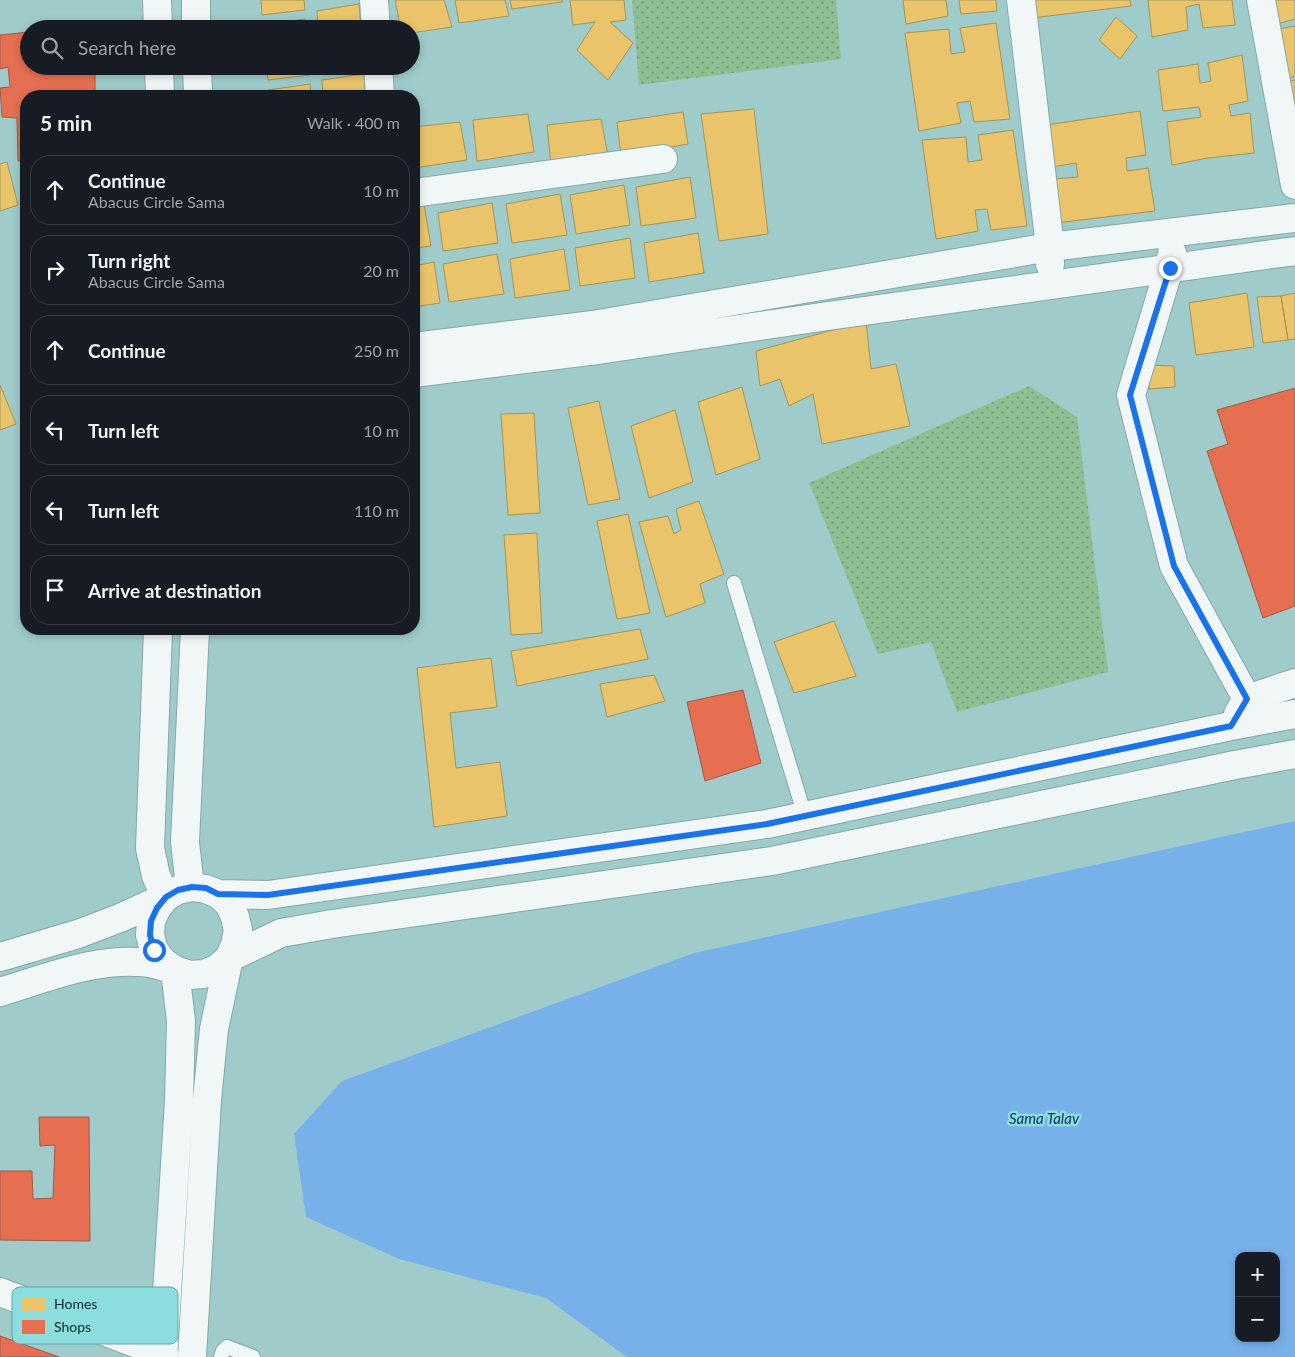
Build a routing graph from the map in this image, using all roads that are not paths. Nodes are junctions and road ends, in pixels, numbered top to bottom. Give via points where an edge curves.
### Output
1 (156, 0) edge
2 (196, 0) edge
3 (374, 0) edge
4 (1021, 0) edge
5 (1260, 0) edge
6 (157, 20) edge
7 (196, 20) edge
8 (375, 20) edge
9 (159, 75) edge
10 (197, 75) edge
11 (379, 75) edge
12 (160, 90) edge
13 (198, 90) edge
14 (380, 90) edge
15 (663, 159) dead end
16 (1295, 185) edge
17 (420, 192) edge
18 (1295, 218) edge
19 (1176, 233) junction
20 (1050, 247) junction
21 (1295, 251) edge
22 (1170, 268) junction
23 (1050, 285) junction
24 (761, 296) junction
25 (766, 324) junction
26 (595, 337) junction
27 (420, 347) edge
28 (420, 372) edge
29 (734, 582) dead end
30 (158, 635) edge
31 (195, 635) edge
32 (1295, 684) edge
33 (1247, 699) junction
34 (1295, 714) edge
35 (1231, 726) junction
36 (1295, 754) edge
37 (805, 816) junction
38 (716, 831) junction
39 (565, 853) junction
40 (722, 868) junction
41 (571, 890) junction
42 (178, 892) junction
43 (218, 894) junction
44 (0, 957) edge
45 (228, 958) junction
46 (175, 970) junction
47 (0, 992) edge
48 (168, 1287) edge
49 (0, 1292) edge
50 (12, 1297) edge
51 (135, 1344) edge
52 (164, 1355) edge
53 (192, 1357) edge
54 (221, 1357) edge
55 (253, 1357) edge

1 - 6 main road
2 - 7 main road
3 - 8 main road
4 - 20 main road
5 - 16 main road
9 - 12 main road
10 - 13 main road
11 - 14 main road
15 - 17 main road
18 - 19 main road
19 - 20 main road
19 - 22 main road
20 - 23 main road
20 - 24 main road
21 - 22 main road
22 - 23 main road
22 - 33 main road via 1130,395 1174,566
23 - 25 main road
24 - 25 main road
24 - 26 main road
25 - 26 main road
26 - 27 main road
26 - 28 main road
29 - 37 lane
30 - 42 main road via 150,848 156,876
31 - 42 main road via 185,842
32 - 33 main road
33 - 35 main road
34 - 35 main road
35 - 37 main road
36 - 40 main road via 781,860
37 - 38 main road
38 - 39 main road
38 - 40 main road
39 - 41 main road
39 - 43 main road via 268,895
40 - 41 main road
41 - 45 main road via 281,933
42 - 43 main road via 206,888
42 - 44 main road via 78,934
42 - 46 main road via 157,908 151,921 150,935 158,956
43 - 45 main road via 236,916 238,930
45 - 46 main road via 218,968 204,974 189,975
45 - 53 main road via 214,1029 206,1100
46 - 47 main road via 150,963 92,965
46 - 48 main road via 181,1021
49 - 50 main road
51 - 52 main road
54 - 55 lane via 227,1347

